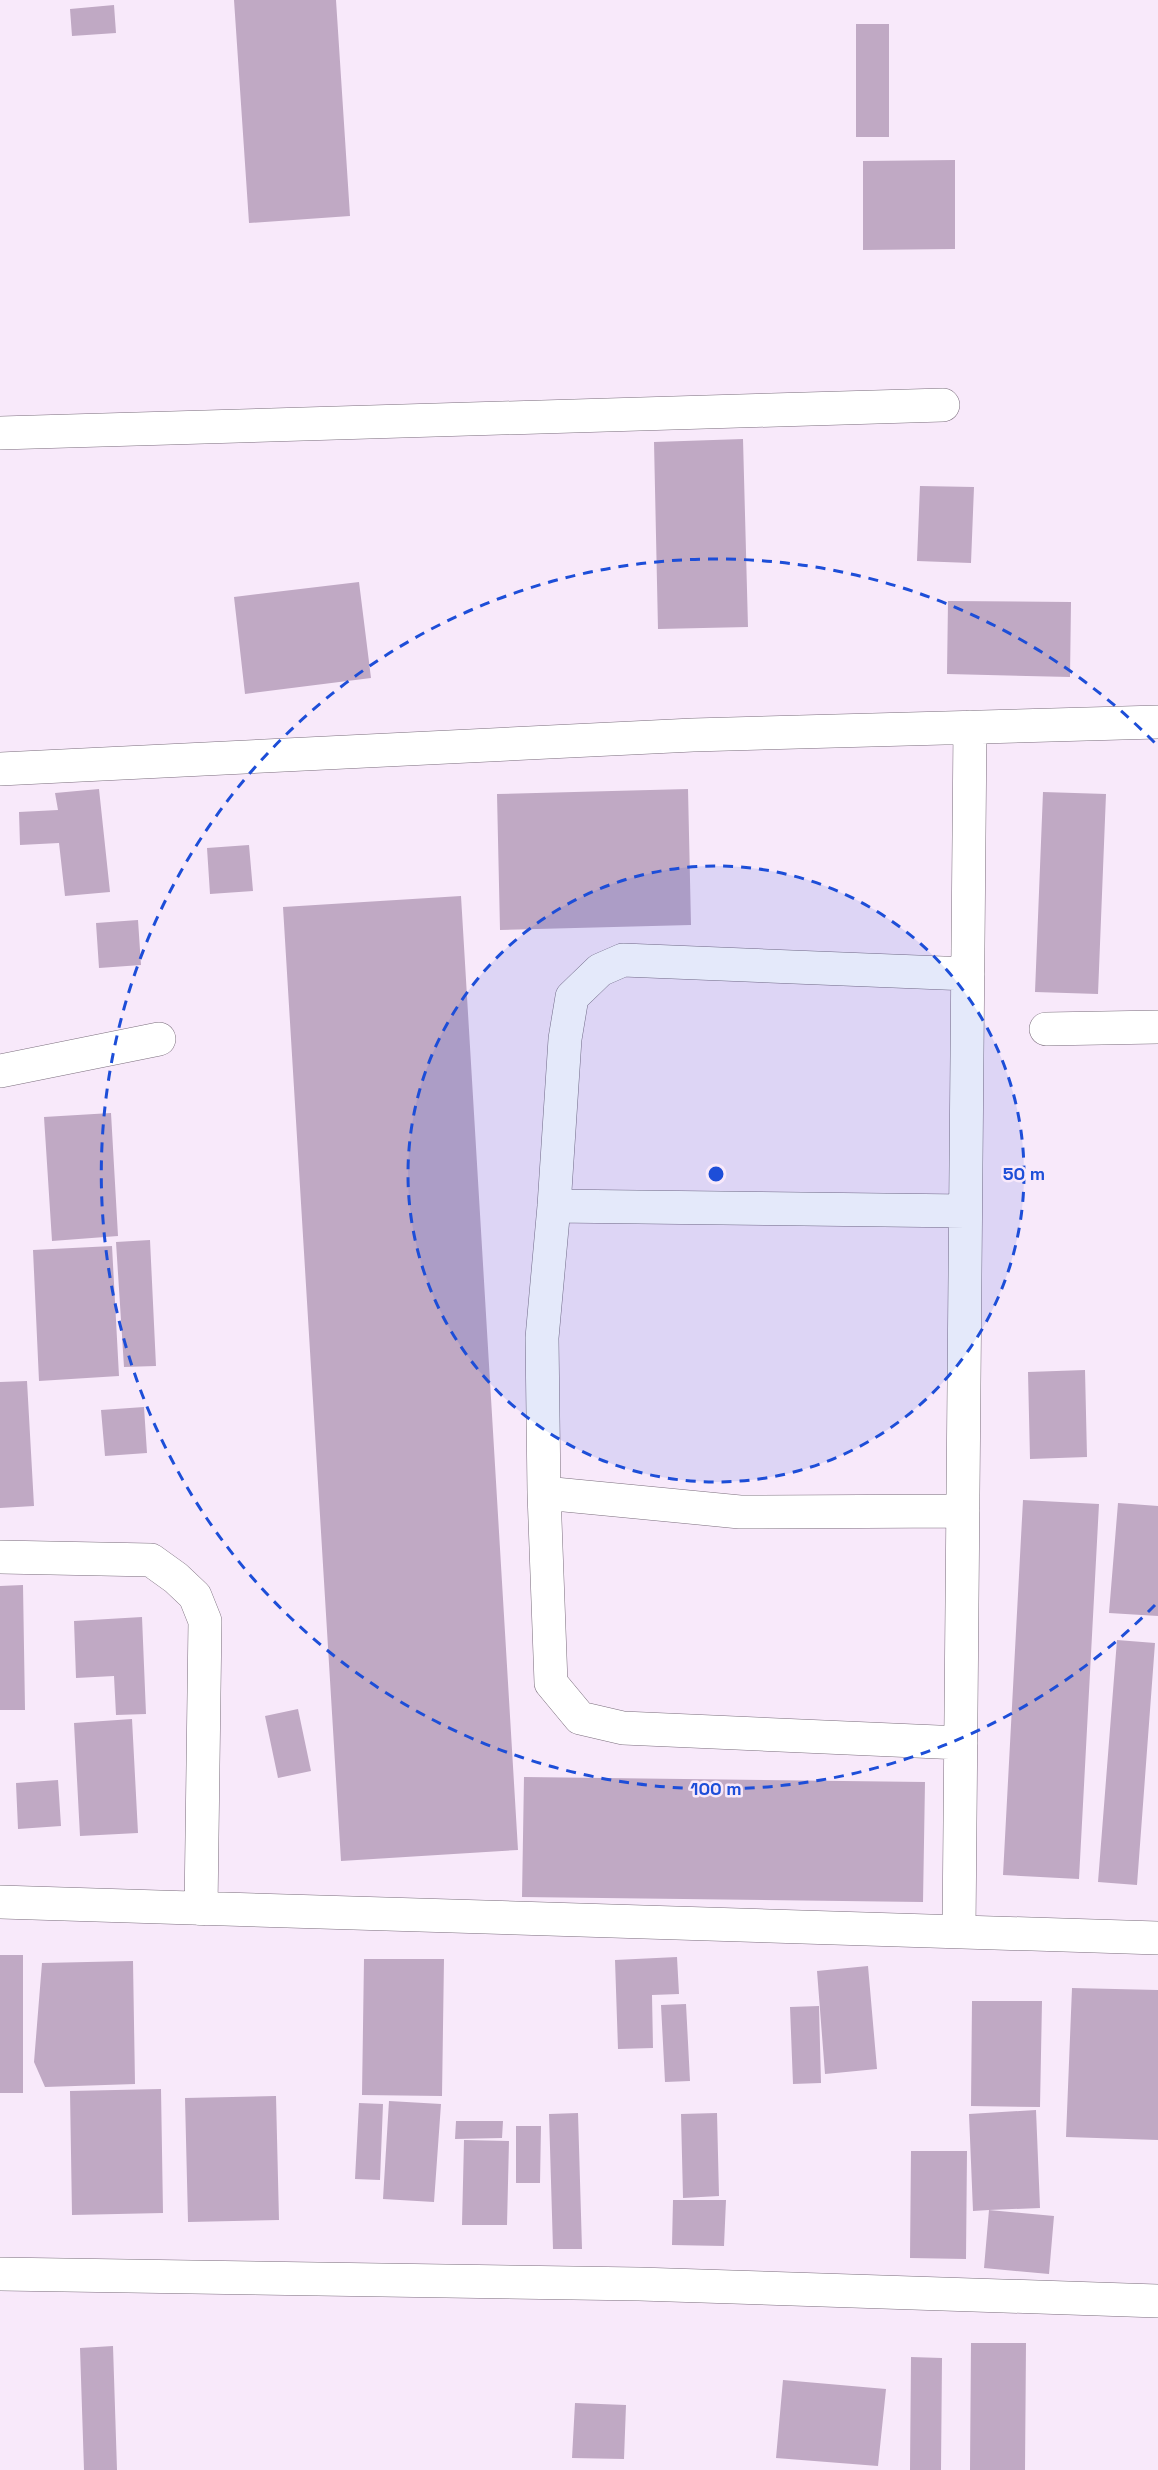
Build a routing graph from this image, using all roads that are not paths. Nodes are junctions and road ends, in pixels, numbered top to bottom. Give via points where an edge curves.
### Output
1 (944, 405) dead end
2 (0, 433) edge
3 (1158, 722) edge
4 (970, 727) junction
5 (0, 769) edge
6 (968, 974) junction
7 (1158, 1027) edge
8 (1046, 1029) dead end
9 (159, 1039) dead end
10 (0, 1071) edge
11 (554, 1206) junction
12 (966, 1211) junction
13 (544, 1493) junction
14 (963, 1511) junction
15 (0, 1557) edge
16 (961, 1743) junction
17 (0, 1902) edge
18 (201, 1909) junction
19 (959, 1932) junction
20 (1158, 1938) edge
21 (0, 2274) edge
22 (1158, 2301) edge

1 - 2 street
3 - 4 street
4 - 5 street via 693,735
4 - 6 street
6 - 11 street via 623,960 600,970 572,997 565,1039
6 - 12 street
7 - 8 street
9 - 10 street
11 - 12 street
11 - 13 street via 543,1338
12 - 14 street
13 - 14 street via 740,1512
13 - 16 street via 551,1683 580,1718 623,1728
14 - 16 street
15 - 18 street via 151,1560 195,1596 205,1621
16 - 19 street
17 - 18 street
18 - 19 street
19 - 20 street
21 - 22 street via 639,2284

